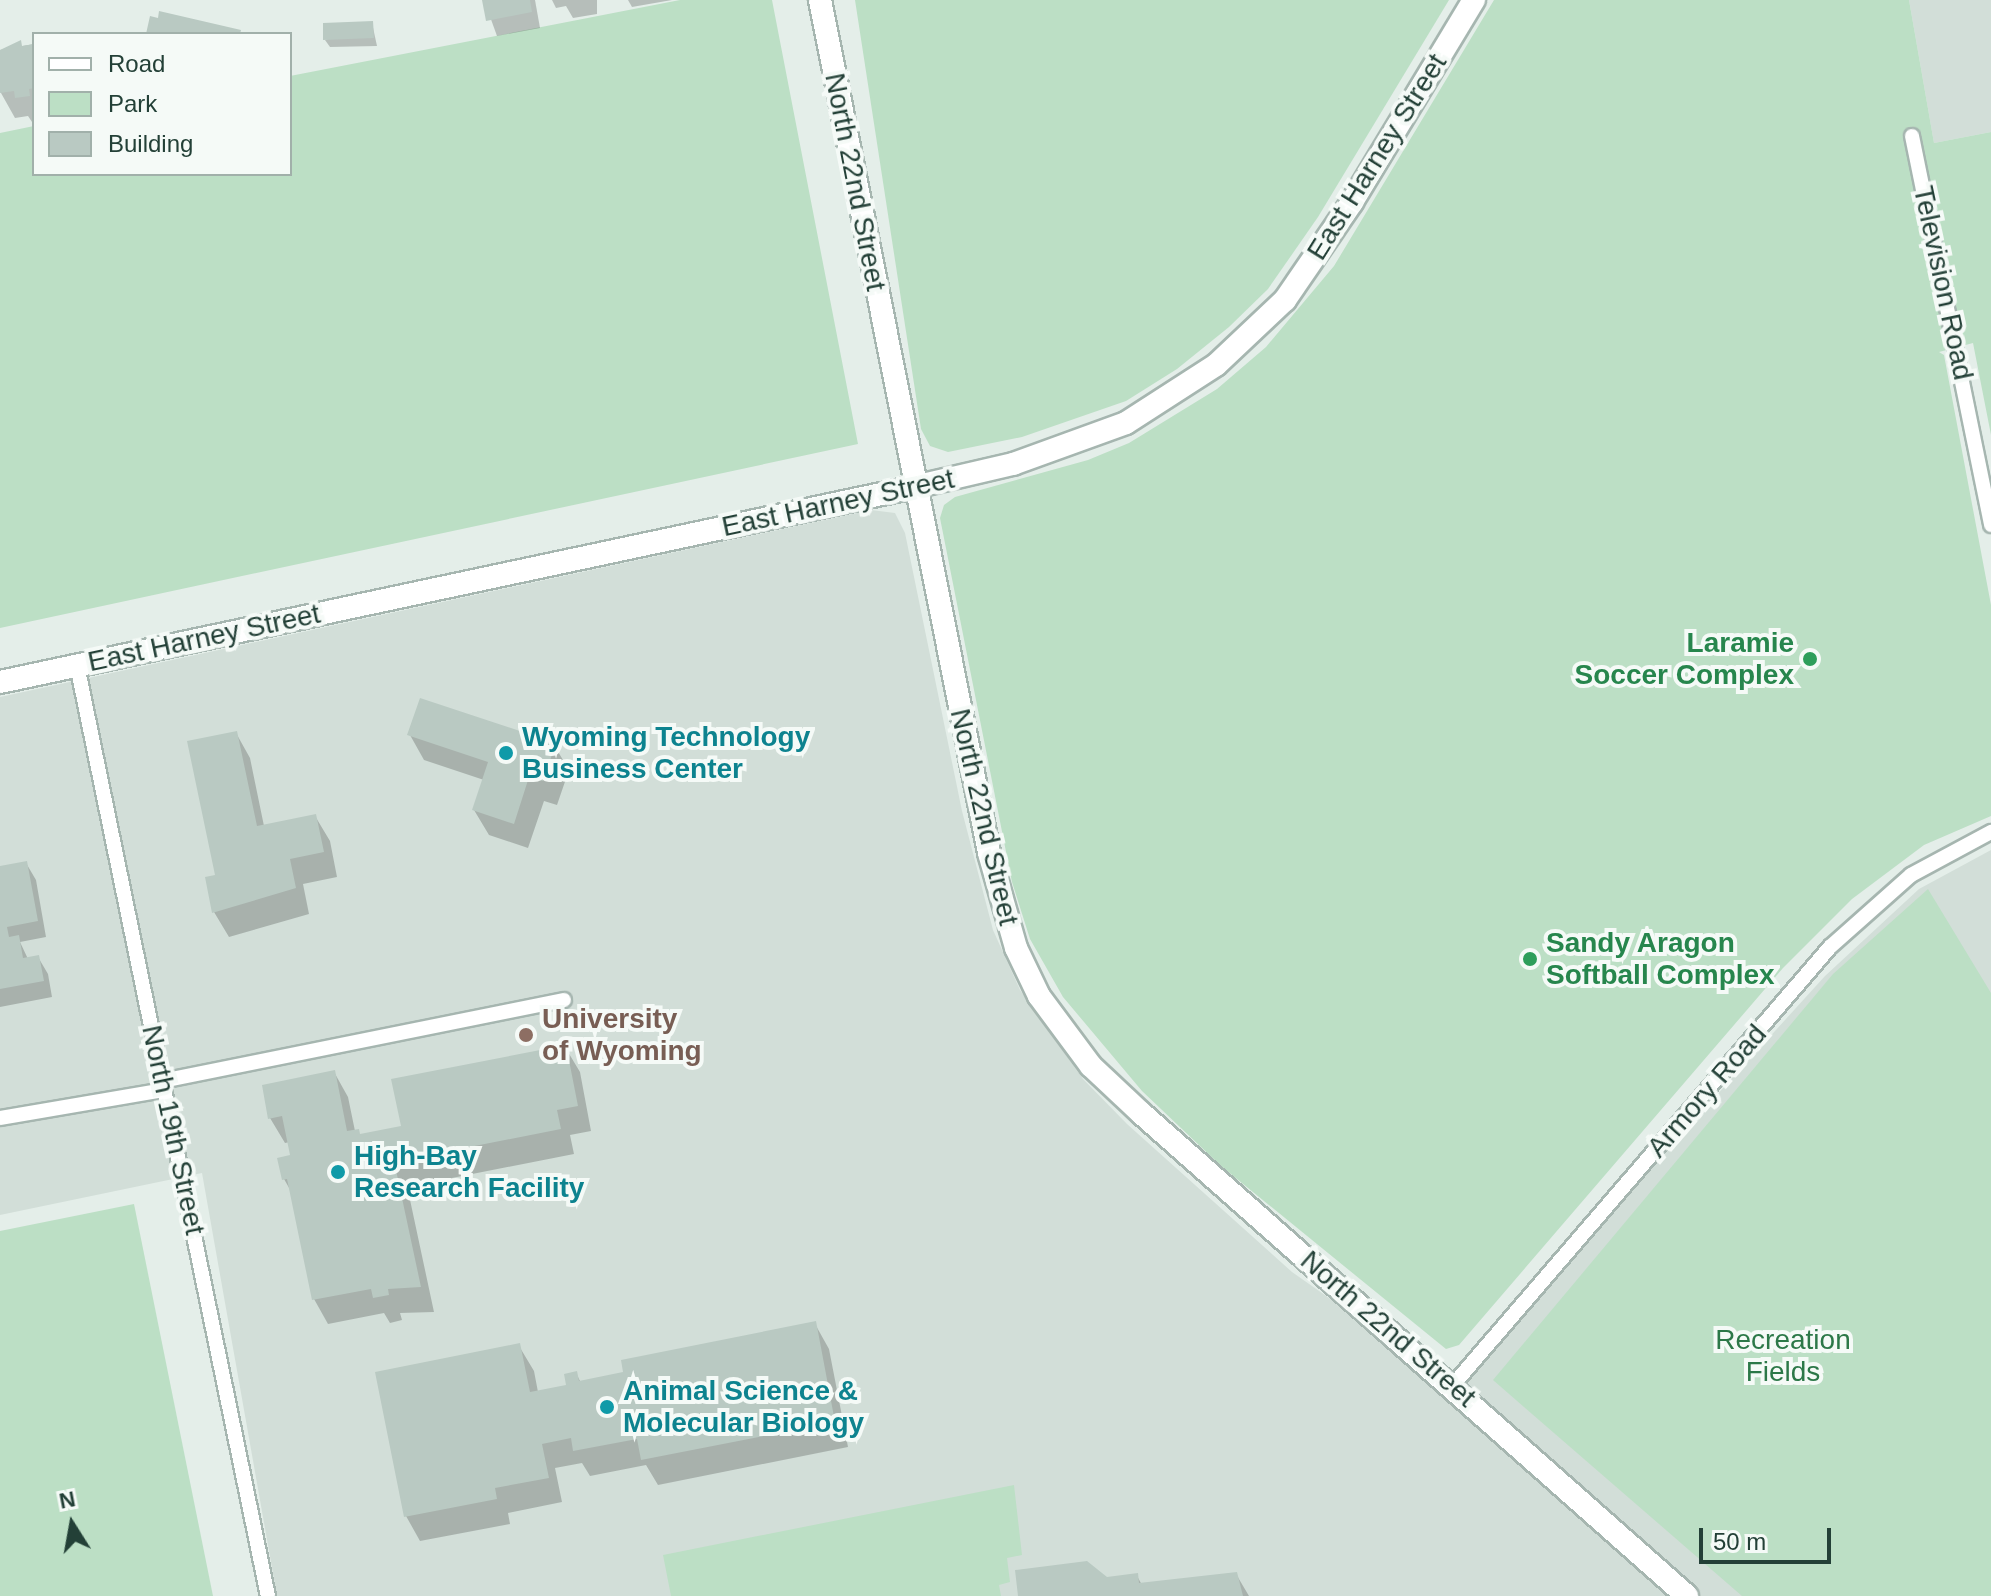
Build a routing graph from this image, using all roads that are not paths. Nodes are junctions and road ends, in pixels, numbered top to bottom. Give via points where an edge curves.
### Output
1 (820, 0) edge
2 (1474, 0) edge
3 (1912, 136) dead end
4 (914, 487) junction
5 (1991, 525) edge
6 (77, 665) junction
7 (0, 682) edge
8 (1991, 832) edge
9 (564, 1000) dead end
10 (163, 1085) junction
11 (0, 1118) edge
12 (1453, 1385) junction
13 (268, 1596) edge
14 (1687, 1596) edge

1 - 4 street, North 22nd Street
2 - 4 street, East Harney Street via 1321,250 1251,337 1176,394 1126,423 1057,450
3 - 5 street, Television Road
4 - 6 street, East Harney Street
4 - 12 street, North 22nd Street via 997,889 1039,996 1091,1066 1141,1113
6 - 7 street, East Harney Street
6 - 10 street, North 19th Street
8 - 12 street, Armory Road via 1911,875 1830,947
9 - 10 street
10 - 11 street
10 - 13 street, North 19th Street
12 - 14 street, North 22nd Street

